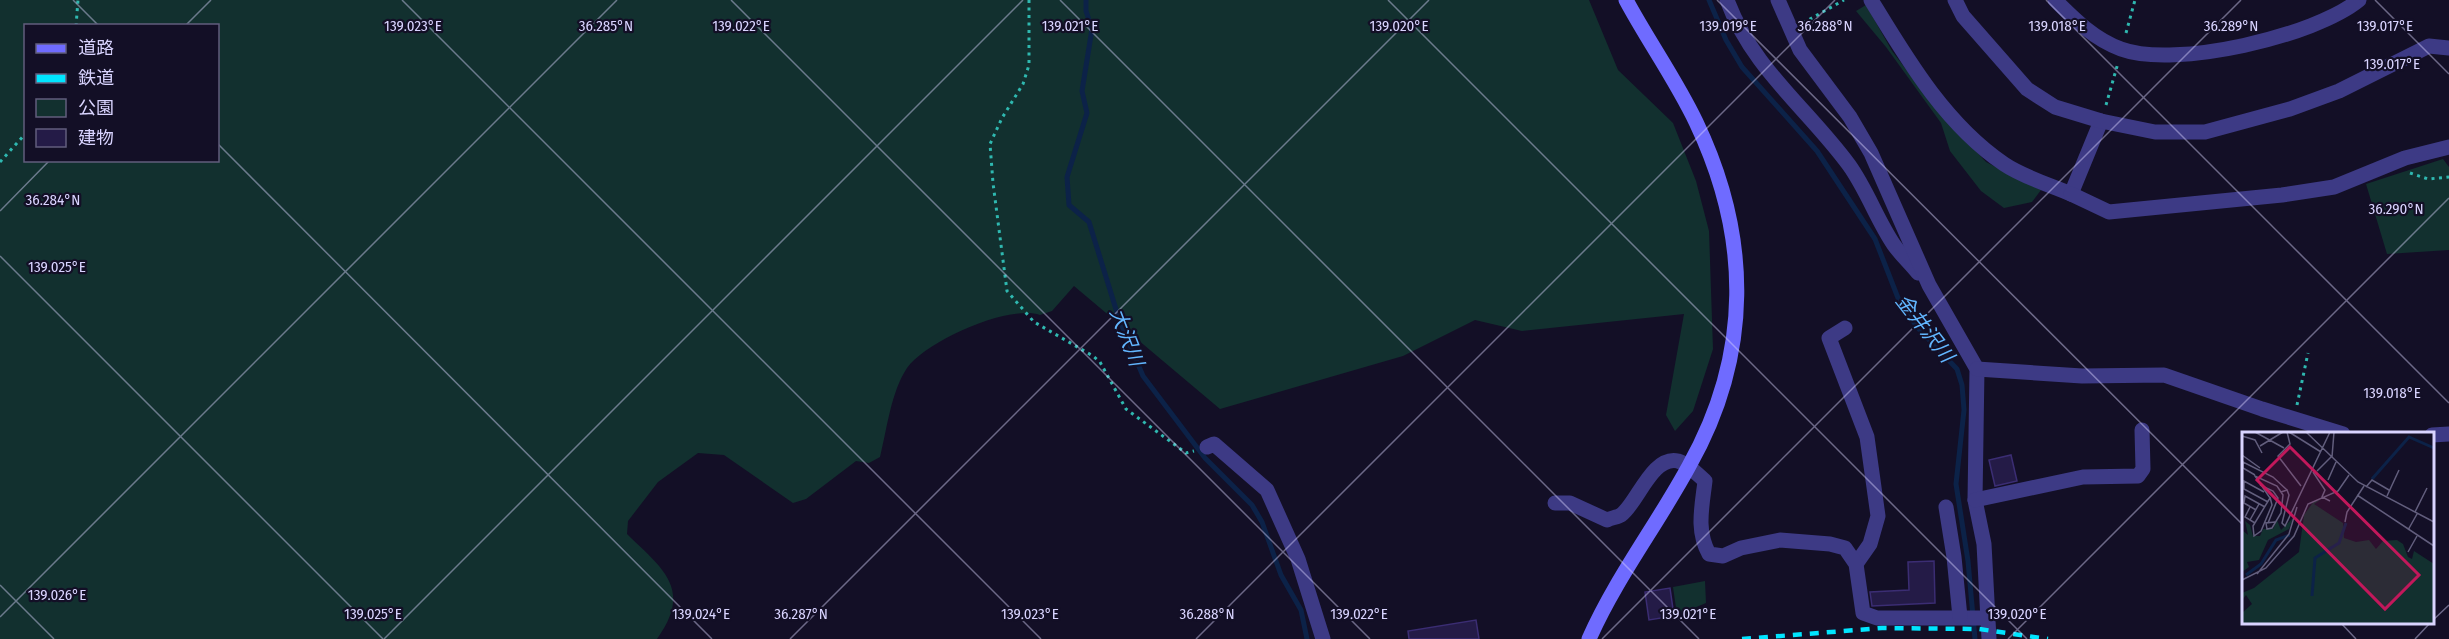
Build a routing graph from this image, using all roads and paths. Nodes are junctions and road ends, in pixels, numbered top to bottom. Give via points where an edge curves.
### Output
1 (78, 0) edge
2 (1029, 0) edge
3 (1626, 0) edge
4 (1727, 0) edge
5 (1778, 0) edge
6 (1844, 0) edge
7 (1871, 0) edge
8 (1955, 0) edge
9 (2055, 0) edge
10 (2359, 0) edge
11 (76, 24) edge
12 (1790, 30) junction
13 (2449, 48) edge
14 (2101, 121) junction
15 (24, 135) edge
16 (2449, 147) edge
17 (0, 162) edge
18 (2401, 175) dead end
19 (2449, 177) edge
20 (2071, 194) junction
21 (1929, 285) junction
22 (1845, 328) dead end
23 (2308, 353) dead end
24 (1977, 369) junction
25 (2294, 419) junction
26 (2142, 430) dead end
27 (2336, 432) edge
28 (2449, 434) edge
29 (2434, 435) edge
30 (1207, 447) dead end
31 (1190, 452) dead end
32 (1689, 467) junction
33 (1975, 500) junction
34 (1556, 504) dead end
35 (1946, 507) dead end
36 (1856, 564) junction
37 (1974, 618) junction
38 (1323, 639) edge
39 (1589, 639) edge
40 (1989, 639) edge

1 - 11 path
2 - 31 path via 1029,65 1023,84 990,144 1007,291 1034,322 1100,362 1126,409 1166,440
3 - 32 street via 1696,122 1718,176 1731,222 1737,266 1736,330 1714,418
4 - 21 street via 1753,54 1829,139 1863,185 1894,245
5 - 12 street
6 - 12 path
7 - 20 street via 1911,64 1963,130 2005,165
8 - 14 street via 1963,16 2027,89 2055,107
9 - 10 street via 2085,29 2122,49 2165,57 2200,54 2286,33 2315,24
12 - 21 street via 1871,153
13 - 14 street via 2429,46 2339,91 2205,132 2155,132
14 - 20 street
15 - 17 path
16 - 20 street via 2405,158 2334,188 2282,195 2109,212
18 - 19 path
21 - 24 street
22 - 36 street via 1829,338 1867,437 1878,516 1870,544
23 - 25 path
24 - 25 street via 2082,376 2164,375
24 - 33 street
25 - 27 street
26 - 33 street via 2143,469 2138,476 2083,477
28 - 29 street
30 - 38 street via 1214,444 1267,490 1298,559
32 - 34 street via 1677,460 1665,462 1648,478 1622,515 1608,520 1570,503
32 - 36 street via 1705,481 1700,526 1701,539 1709,554 1724,556 1741,548 1780,540 1845,548
32 - 39 street via 1602,609
33 - 37 street via 1984,544
35 - 37 street via 1954,557
36 - 37 street via 1863,613 1877,618
37 - 40 street

